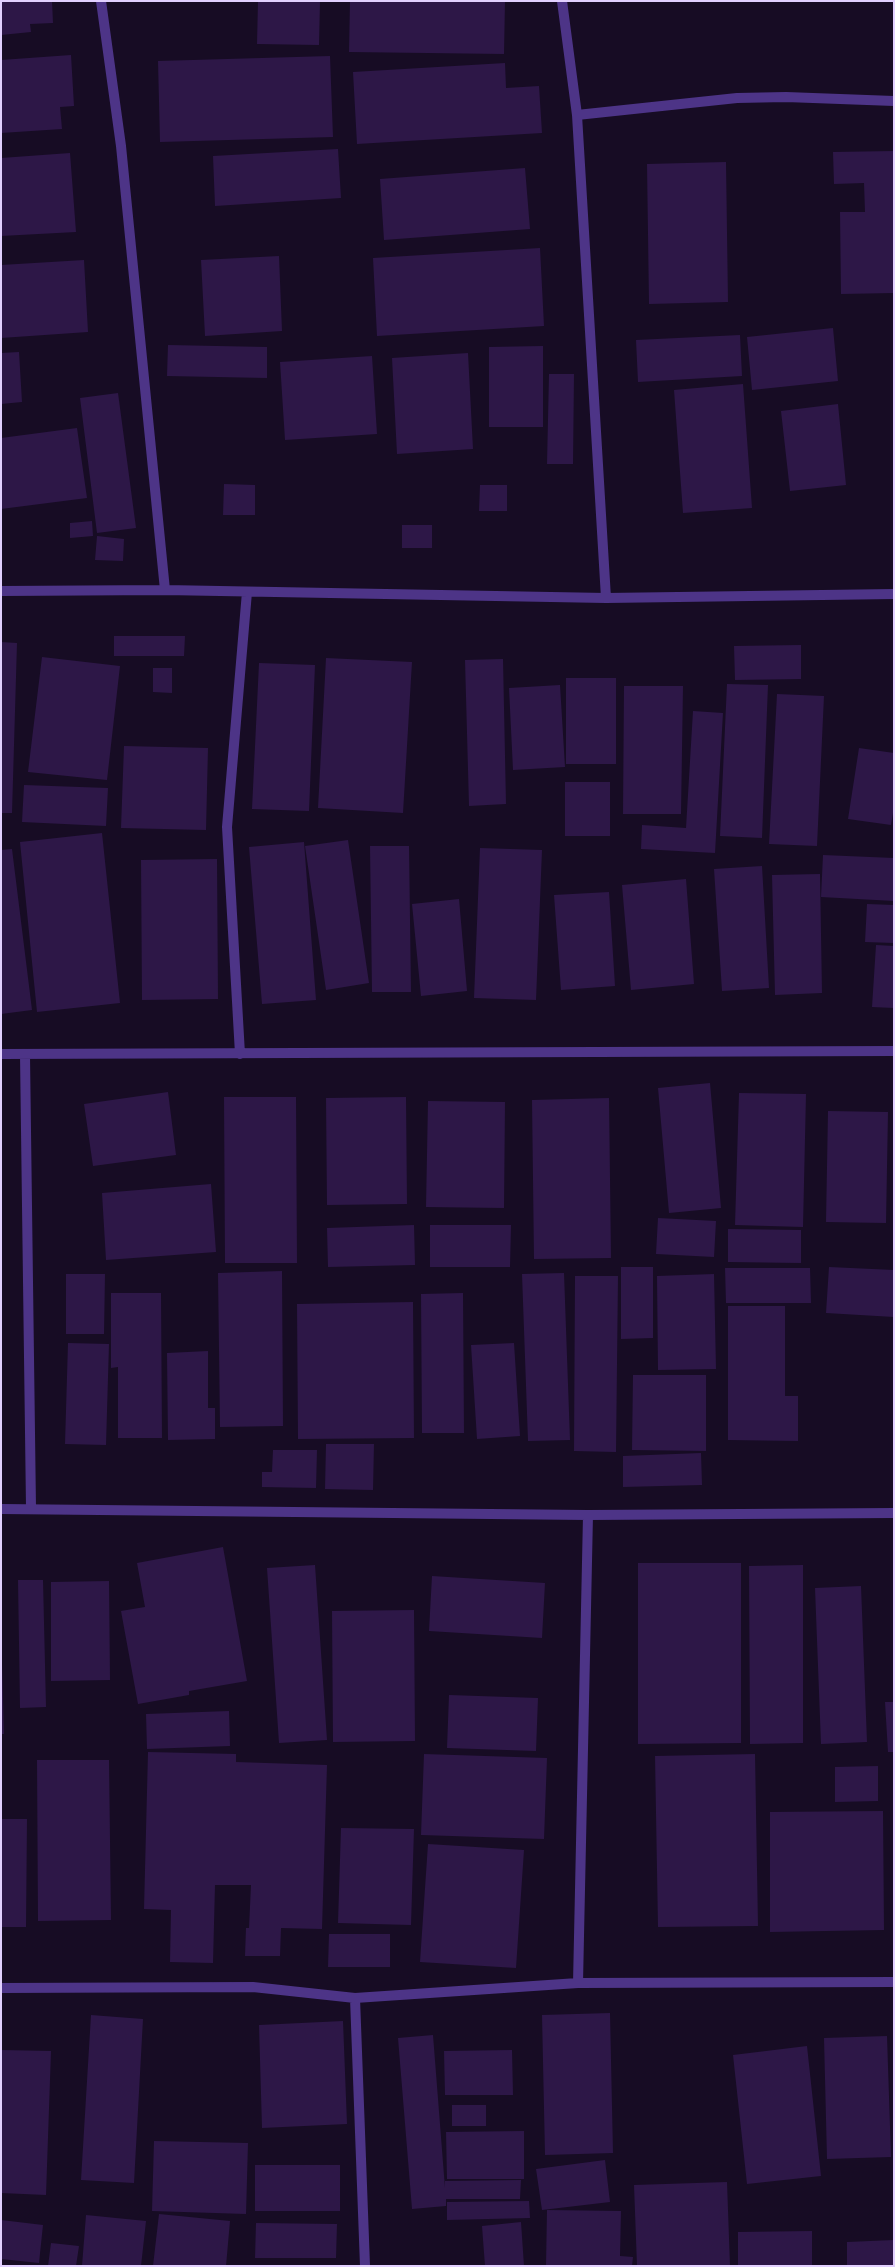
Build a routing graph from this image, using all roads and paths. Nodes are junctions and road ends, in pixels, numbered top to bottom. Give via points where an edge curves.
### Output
1 (101, 1) edge
2 (562, 1) edge
3 (894, 101) edge
4 (577, 115) junction
5 (165, 590) junction
6 (1, 591) edge
7 (247, 592) junction
8 (894, 594) edge
9 (606, 598) junction
10 (894, 1051) edge
11 (1, 1054) edge
12 (240, 1054) junction
13 (25, 1055) junction
14 (31, 1508) junction
15 (1, 1509) edge
16 (894, 1513) edge
17 (588, 1515) junction
18 (894, 1982) edge
19 (578, 1983) junction
20 (1, 1988) edge
21 (355, 1998) junction
22 (365, 2266) edge

1 - 5 street via 121,146
2 - 4 street
3 - 4 street via 737,98
4 - 9 street
5 - 6 street
5 - 7 street
7 - 9 street
7 - 12 street via 227,827
8 - 9 street
10 - 12 street
11 - 13 street
12 - 13 street
13 - 14 street
14 - 15 street
14 - 17 street
16 - 17 street
17 - 19 street
18 - 19 street
19 - 21 street
20 - 21 street via 253,1987
21 - 22 street

